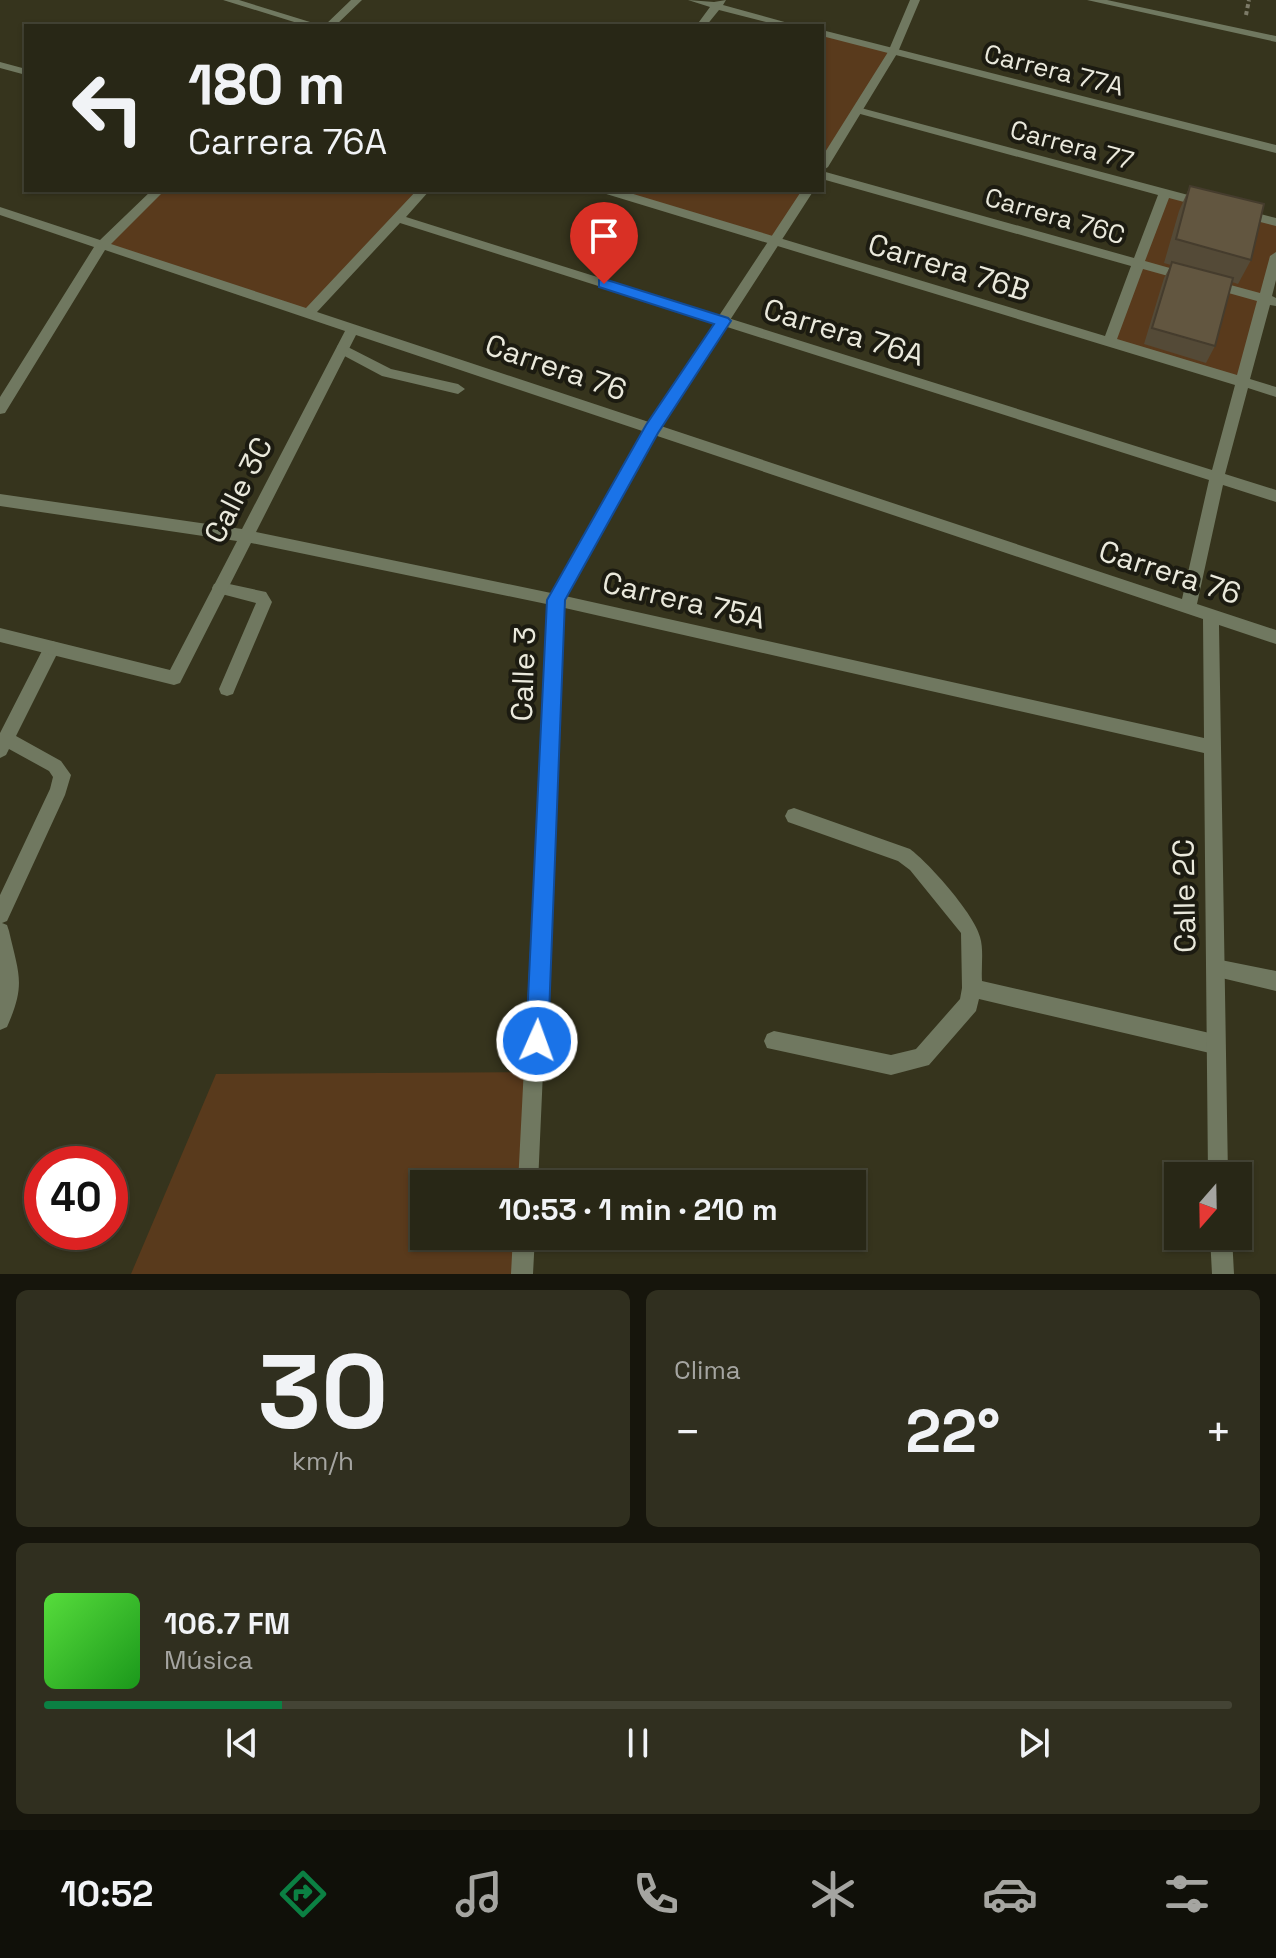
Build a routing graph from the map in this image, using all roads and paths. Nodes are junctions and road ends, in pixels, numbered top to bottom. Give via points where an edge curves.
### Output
1 (228, 0) edge
2 (357, 0) edge
3 (693, 0) edge
4 (915, 0) edge
5 (1092, 0) edge
6 (718, 3) edge
7 (311, 24) edge
8 (331, 24) edge
9 (702, 24) edge
10 (787, 24) edge
11 (824, 34) edge
12 (1276, 39) edge
13 (893, 52) junction
14 (0, 65) edge
15 (24, 71) edge
16 (857, 110) junction
17 (1276, 149) edge
18 (824, 164) edge
19 (824, 176) edge
20 (157, 192) edge
21 (422, 192) edge
22 (614, 192) edge
23 (807, 192) edge
24 (1165, 192) junction
25 (1220, 207) edge
26 (0, 211) edge
27 (1234, 211) edge
28 (397, 218) junction
29 (1276, 222) edge
30 (776, 242) junction
31 (101, 246) junction
32 (1276, 256) edge
33 (1138, 264) junction
34 (1270, 301) edge
35 (308, 314) junction
36 (723, 321) junction
37 (353, 328) junction
38 (1109, 342) junction
39 (342, 349) junction
40 (1241, 382) junction
41 (458, 389) dead end
42 (1276, 392) edge
43 (0, 409) edge
44 (652, 429) junction
45 (1217, 477) junction
46 (1276, 496) edge
47 (0, 500) edge
48 (246, 536) junction
49 (220, 588) junction
50 (556, 600) junction
51 (1188, 608) junction
52 (1211, 615) junction
53 (0, 635) edge
54 (1276, 637) edge
55 (52, 648) junction
56 (227, 689) dead end
57 (3, 744) edge
58 (1211, 747) junction
59 (794, 816) dead end
60 (0, 915) edge
61 (0, 931) edge
62 (1216, 968) junction
63 (1276, 981) edge
64 (972, 988) junction
65 (0, 1020) edge
66 (774, 1041) dead end
67 (1214, 1044) junction
68 (1218, 1162) edge
69 (529, 1170) edge
70 (523, 1250) edge
71 (1222, 1250) edge
72 (522, 1274) edge
73 (1223, 1274) edge

1 - 7 street
2 - 8 street
3 - 6 street
4 - 13 street
5 - 12 street
6 - 9 street
6 - 10 street
11 - 13 street, Carrera 77A
13 - 16 street
13 - 17 street, Carrera 77A
14 - 15 street
16 - 18 street
16 - 24 street, Carrera 77
19 - 33 street, Carrera 76C
20 - 31 street
21 - 28 street
22 - 30 street, Carrera 76B
23 - 30 street, Calle 3
24 - 25 street, Carrera 77
24 - 33 street
26 - 31 street, Carrera 76
27 - 29 street
28 - 35 street
28 - 36 street, Carrera 76A
30 - 36 street, Calle 3
30 - 38 street, Carrera 76B
31 - 35 street, Carrera 76
31 - 43 street
32 - 34 street
33 - 34 street, Carrera 76C
33 - 38 street
34 - 40 street
35 - 37 street, Carrera 76
36 - 44 street, Calle 3
36 - 45 street, Carrera 76A
37 - 39 street, Calle 3C
37 - 44 street, Carrera 76
38 - 40 street, Carrera 76B
39 - 41 street via 387,373
39 - 48 street, Calle 3C
40 - 42 street, Carrera 76B
40 - 45 street
44 - 50 street, Calle 3
44 - 51 street, Carrera 76
45 - 46 street, Carrera 76A
45 - 51 street
47 - 48 street, Carrera 75A
48 - 49 street, Calle 3C
48 - 50 street, Carrera 75A
49 - 55 street, Calle 3C via 174,678
49 - 56 street via 264,599
50 - 58 street, Carrera 75A
50 - 69 street, Calle 3
51 - 52 street, Carrera 76
52 - 54 street, Carrera 76
52 - 58 street, Calle 2C
53 - 55 street
55 - 57 street
57 - 60 street via 55,766 62,775
58 - 62 street, Calle 2C
59 - 64 street via 916,864 968,928
61 - 65 street via 12,973 11,998
62 - 63 street
62 - 67 street, Calle 2C
64 - 66 street via 969,1004 922,1058 899,1065
64 - 67 street
67 - 68 street, Calle 2C
70 - 72 street
71 - 73 street

